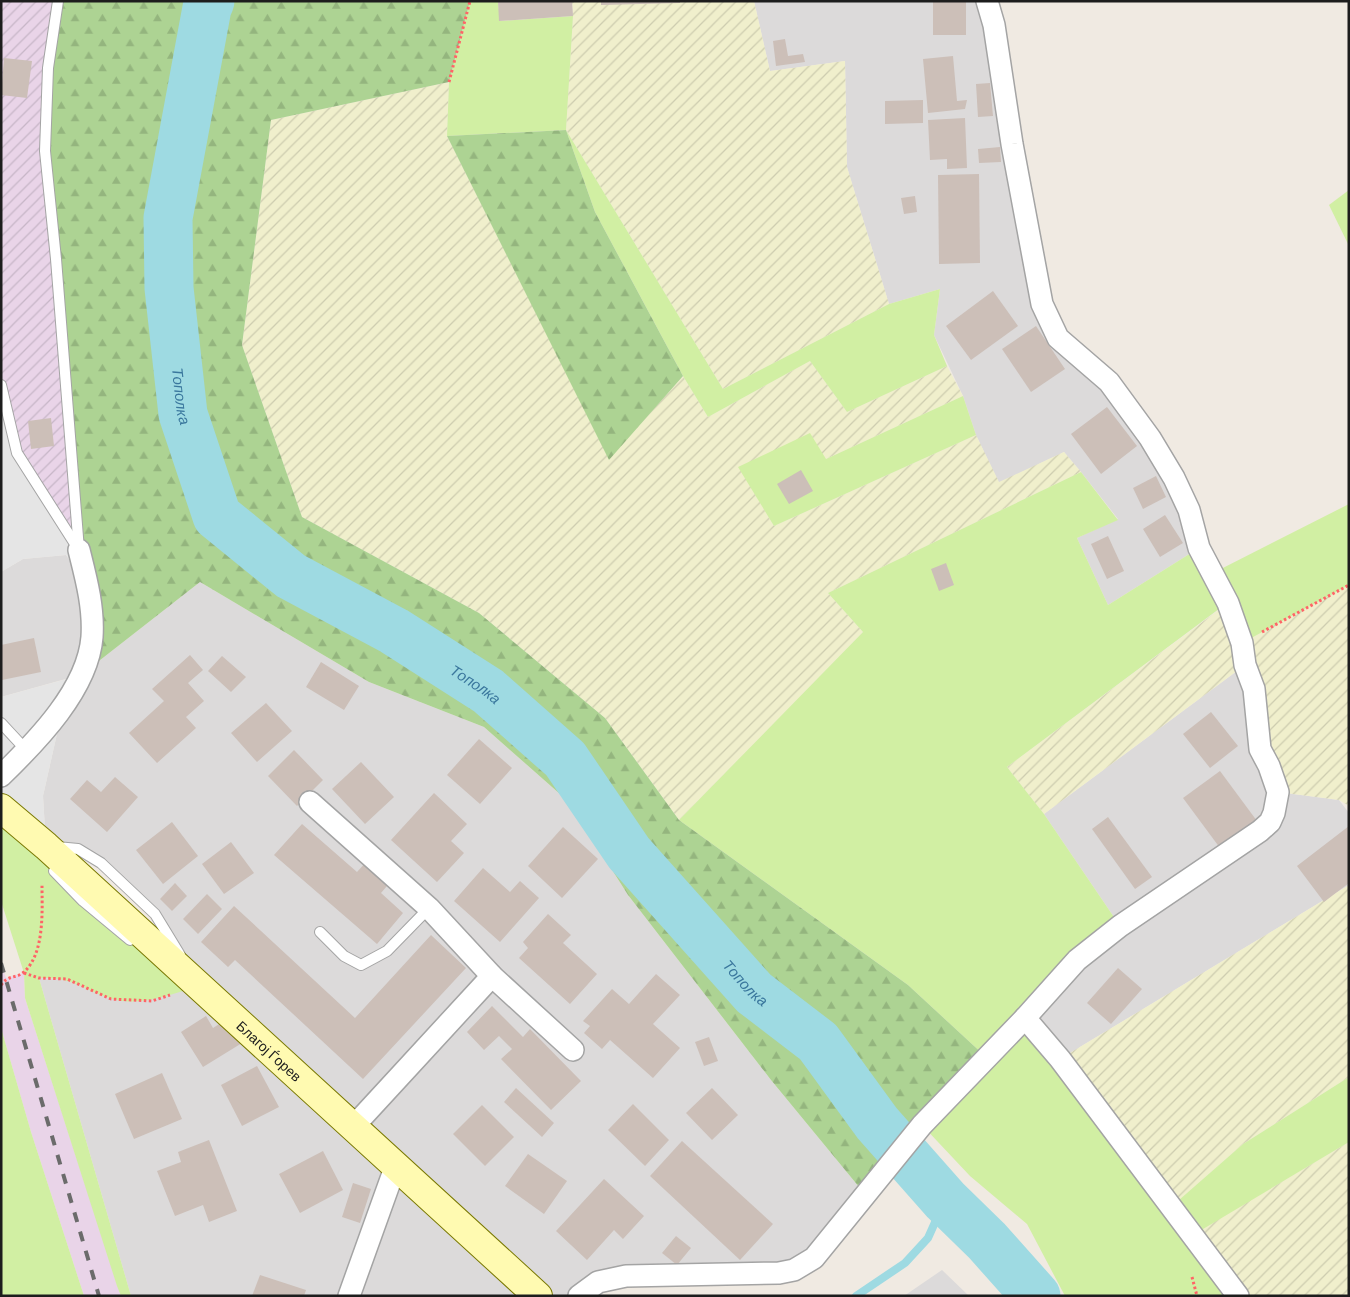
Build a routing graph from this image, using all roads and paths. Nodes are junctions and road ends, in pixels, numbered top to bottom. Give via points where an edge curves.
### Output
1 (58, 1) edge
2 (470, 1) edge
3 (987, 1) edge
4 (449, 82) dead end
5 (1, 385) edge
6 (79, 550) junction
7 (1349, 585) edge
8 (1242, 643) junction
9 (1, 723) edge
10 (27, 751) junction
11 (1, 776) edge
12 (310, 802) dead end
13 (1, 808) edge
14 (1, 812) edge
15 (45, 855) junction
16 (429, 908) junction
17 (320, 932) dead end
18 (24, 973) junction
19 (492, 976) junction
20 (1, 985) edge
21 (199, 986) junction
22 (1026, 1018) junction
23 (573, 1050) dead end
24 (353, 1128) junction
25 (396, 1165) junction
26 (349, 1296) edge
27 (538, 1296) edge
28 (579, 1296) edge
29 (1238, 1296) edge

1 - 6 lane via 48,68 45,151
2 - 4 path
3 - 8 street via 994,25 1042,304 1048,321 1058,338 1109,382 1150,438 1189,510 1198,548 1228,603
5 - 6 lane via 17,453
6 - 10 street via 89,588 92,638 81,675 63,708
7 - 8 path
8 - 22 street via 1245,665 1254,689 1260,749 1278,792 1270,822 1077,960
9 - 10 lane
10 - 11 street
12 - 16 street
13 - 15 main road, Благој Ѓорев
14 - 15 lane
15 - 18 path via 43,922 35,954
15 - 21 main road, Благој Ѓорев
15 - 21 lane via 83,901 139,947
16 - 17 lane via 388,951 361,965 344,956
16 - 19 street
18 - 20 path via 6,978
18 - 21 path via 39,978 66,979 111,998 152,1001
19 - 23 street
19 - 24 street
21 - 24 main road, Благој Ѓорев
22 - 28 street via 922,1125 814,1258 794,1270 779,1273 626,1276 598,1282
22 - 29 street
24 - 25 main road, Благој Ѓорев
25 - 26 street
25 - 27 main road, Благој Ѓорев

